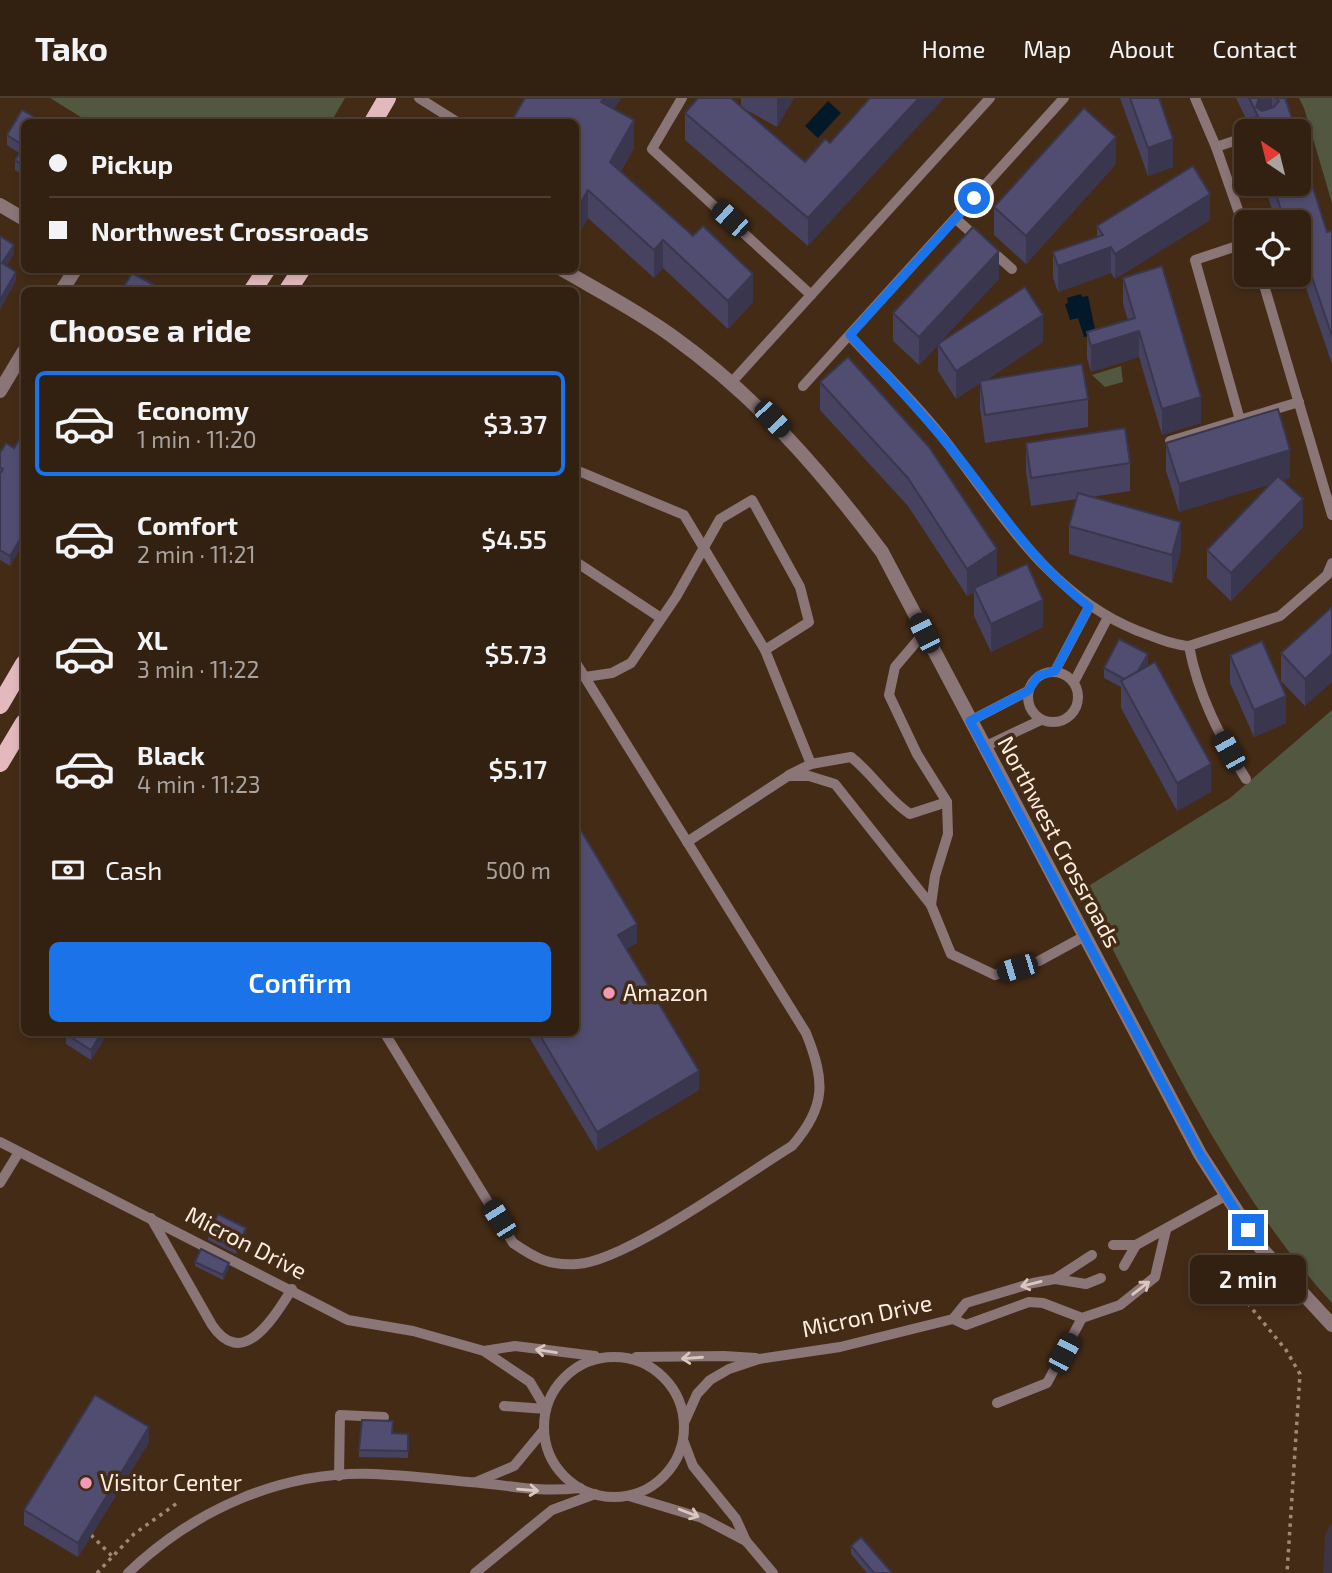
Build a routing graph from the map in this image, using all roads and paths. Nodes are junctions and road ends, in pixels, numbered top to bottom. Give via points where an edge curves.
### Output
1 (387, 98) edge
2 (419, 98) edge
3 (682, 98) edge
4 (990, 98) edge
5 (1064, 98) edge
6 (1195, 98) edge
7 (375, 119) edge
8 (452, 119) edge
9 (1234, 141) edge
10 (1216, 147) junction
11 (0, 205) edge
12 (1238, 210) edge
13 (21, 217) edge
14 (956, 219) junction
15 (1234, 247) edge
16 (1012, 269) dead end
17 (568, 273) edge
18 (1265, 287) edge
19 (811, 295) junction
20 (850, 335) junction
21 (21, 356) edge
22 (731, 383) junction
23 (803, 386) dead end
24 (0, 391) edge
25 (1299, 402) junction
26 (1240, 420) junction
27 (1170, 441) edge
28 (579, 471) edge
29 (1332, 515) edge
30 (705, 550) junction
31 (1332, 563) edge
32 (579, 564) edge
33 (1089, 607) junction
34 (661, 618) junction
35 (1107, 619) junction
36 (924, 633) junction
37 (1189, 646) junction
38 (765, 650) junction
39 (579, 668) edge
40 (21, 669) edge
41 (1055, 671) junction
42 (584, 677) junction
43 (1074, 682) junction
44 (1028, 691) junction
45 (0, 705) edge
46 (1041, 720) junction
47 (970, 721) junction
48 (21, 728) edge
49 (984, 747) junction
50 (0, 763) edge
51 (811, 764) junction
52 (788, 776) junction
53 (1246, 779) dead end
54 (947, 802) junction
55 (687, 842) junction
56 (930, 905) junction
57 (1083, 937) junction
58 (386, 1036) edge
59 (0, 1142) edge
60 (19, 1152) junction
61 (0, 1183) edge
62 (1225, 1196) junction
63 (151, 1218) junction
64 (1166, 1230) junction
65 (1113, 1245) dead end
66 (1136, 1245) junction
67 (1092, 1255) dead end
68 (1124, 1266) dead end
69 (1101, 1278) dead end
70 (1226, 1278) dead end
71 (1055, 1279) junction
72 (292, 1289) junction
73 (1083, 1318) junction
74 (953, 1319) junction
75 (1332, 1325) edge
76 (484, 1351) junction
77 (608, 1356) junction
78 (626, 1357) junction
79 (759, 1359) junction
80 (997, 1403) dead end
81 (503, 1406) dead end
82 (546, 1409) junction
83 (384, 1417) dead end
84 (684, 1423) junction
85 (543, 1430) junction
86 (683, 1439) junction
87 (339, 1476) junction
88 (476, 1482) junction
89 (580, 1488) junction
90 (595, 1494) junction
91 (628, 1495) junction
92 (180, 1501) dead end
93 (91, 1535) edge
94 (746, 1541) junction
95 (113, 1556) junction
96 (97, 1573) edge
97 (128, 1573) edge
98 (475, 1573) edge
99 (773, 1573) edge
100 (1287, 1573) edge

1 - 7 main road
2 - 8 lane
3 - 19 lane via 652,149
4 - 19 lane
5 - 14 lane
6 - 10 lane
9 - 10 lane
10 - 12 lane
11 - 13 street
14 - 16 lane
14 - 20 lane
15 - 26 lane via 1195,260
17 - 22 street, Northwest Crossroads via 671,335
18 - 25 lane
19 - 22 lane
20 - 23 lane
20 - 33 lane via 945,441 1023,543
21 - 24 street
22 - 36 street, Northwest Crossroads via 829,480 882,552
25 - 26 lane
25 - 29 lane
26 - 27 lane
28 - 30 lane via 684,515
30 - 34 lane
30 - 38 lane
30 - 38 lane via 720,519 752,500 800,587 809,622
31 - 37 lane via 1328,575 1280,616
32 - 34 lane
33 - 35 lane
33 - 41 lane
34 - 42 lane via 631,663 612,673
35 - 37 lane
35 - 43 lane
36 - 47 street, Northwest Crossroads
36 - 54 lane via 895,667 889,695 917,754
37 - 53 lane via 1203,697
38 - 51 lane
39 - 42 lane
40 - 45 main road
41 - 43 lane
41 - 44 lane via 1038,676
42 - 55 lane
43 - 46 lane via 1078,700 1074,711 1059,722
44 - 46 lane via 1030,707
44 - 47 lane
46 - 49 lane
47 - 49 street, Northwest Crossroads
48 - 50 main road
49 - 57 street, Northwest Crossroads
51 - 52 lane
51 - 54 lane via 851,757 911,814
52 - 55 lane
52 - 56 lane via 809,776 835,784
54 - 56 lane via 948,834
55 - 58 lane via 806,1033 818,1064 821,1085 809,1126 792,1146 628,1248 578,1265 540,1261 513,1243
56 - 57 lane via 951,954 995,975 1039,961
57 - 62 street, Northwest Crossroads
59 - 60 lane, Micron Drive
60 - 61 lane
60 - 63 lane, Micron Drive
62 - 64 lane
62 - 75 street, Northwest Crossroads via 1260,1247
63 - 72 lane, Micron Drive
63 - 72 lane via 212,1325 230,1343 243,1343 262,1331
64 - 66 lane
73 -> 64 lane via 1120,1305 1154,1277
65 - 66 lane
66 - 68 lane
67 - 71 lane, Micron Drive
69 - 71 lane via 1086,1284
70 - 100 path via 1286,1350 1300,1374
71 -> 74 lane, Micron Drive via 966,1303
72 - 76 lane, Micron Drive via 348,1320 413,1331
73 - 74 lane via 1030,1302 966,1325
73 - 80 lane via 1047,1383
74 - 79 lane, Micron Drive via 840,1347
77 -> 76 lane, Micron Drive via 515,1346
76 - 82 lane, Micron Drive via 530,1382
77 - 78 lane
77 - 82 lane via 576,1367 557,1385
79 -> 78 lane, Micron Drive
78 - 84 lane via 660,1373 673,1387
79 - 84 lane, Micron Drive via 710,1380 697,1394
81 - 82 lane
82 - 85 lane
83 - 87 lane via 340,1415
84 - 86 lane
85 - 88 lane via 514,1466
85 - 89 lane via 558,1470
86 - 91 lane via 664,1476
86 - 94 lane via 693,1466 736,1519
87 - 88 lane
87 - 97 lane via 295,1482 233,1500 176,1531
88 -> 89 lane via 547,1492
89 - 90 lane
90 - 91 lane
90 - 98 lane via 552,1510
91 -> 94 lane via 691,1514
92 - 95 path
93 - 95 path
94 - 99 lane
95 - 96 path

